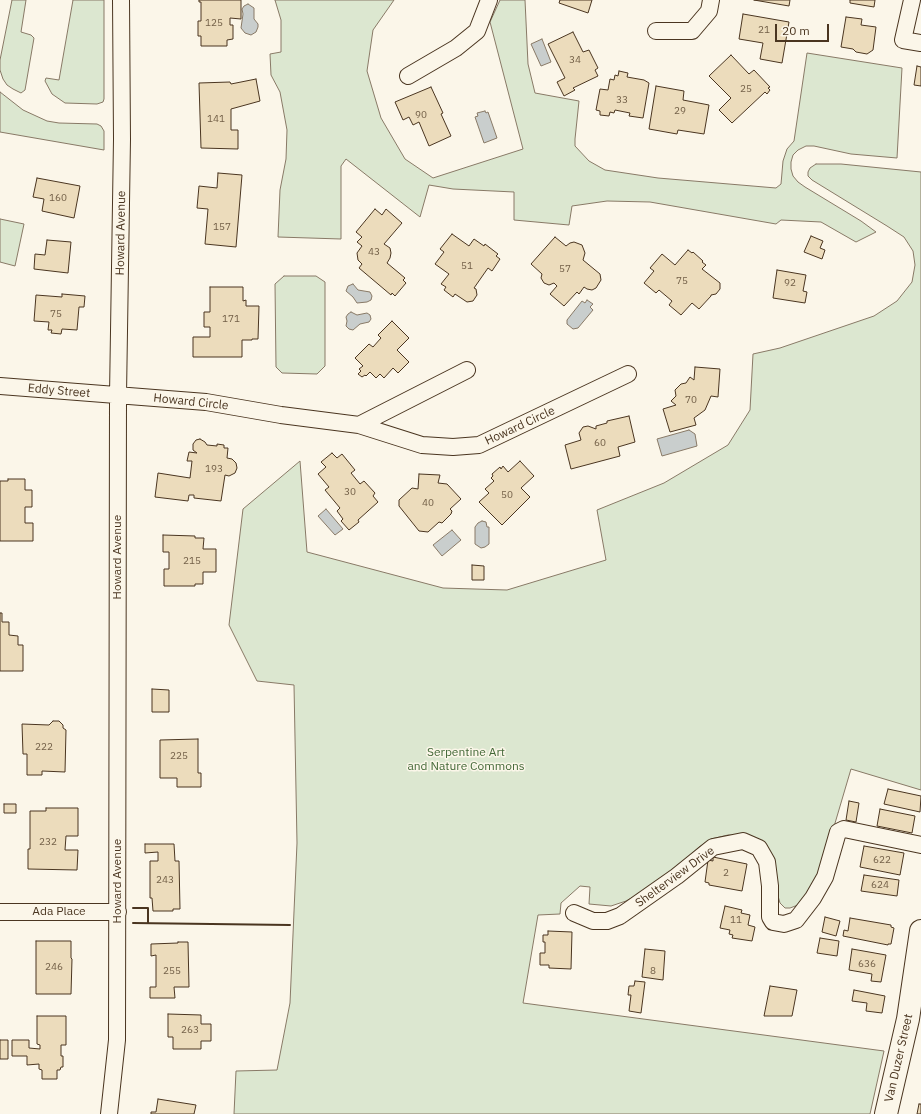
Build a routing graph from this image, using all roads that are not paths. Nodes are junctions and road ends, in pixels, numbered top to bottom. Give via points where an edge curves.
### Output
1 (121, 0) edge
2 (489, 0) edge
3 (711, 0) edge
4 (912, 0) edge
5 (656, 30) dead end
6 (921, 43) edge
7 (408, 76) dead end
8 (467, 370) dead end
9 (628, 374) dead end
10 (0, 386) edge
11 (118, 395) junction
12 (359, 425) junction
13 (921, 845) edge
14 (0, 912) edge
15 (118, 912) junction
16 (574, 913) dead end
17 (921, 931) edge
18 (109, 1114) edge
19 (886, 1114) edge

1 - 11 street, Howard Avenue via 122,139
2 - 7 street via 477,31 456,48
3 - 5 street via 709,11 692,31
4 - 6 street via 903,40
8 - 12 street
9 - 12 street, Howard Circle via 479,445 453,448 422,445
10 - 11 street, Eddy Street
11 - 12 street, Howard Circle via 206,402
11 - 15 street, Howard Avenue
13 - 16 street, Shelterview Drive via 844,829 838,832 825,877 813,898 796,920 784,924 773,922 770,918 767,862 759,848 743,841 713,847 620,916 607,921 593,922
14 - 15 street, Ada Place
15 - 18 street, Howard Avenue via 117,1040
17 - 19 main road, Van Duzer Street via 908,1019

